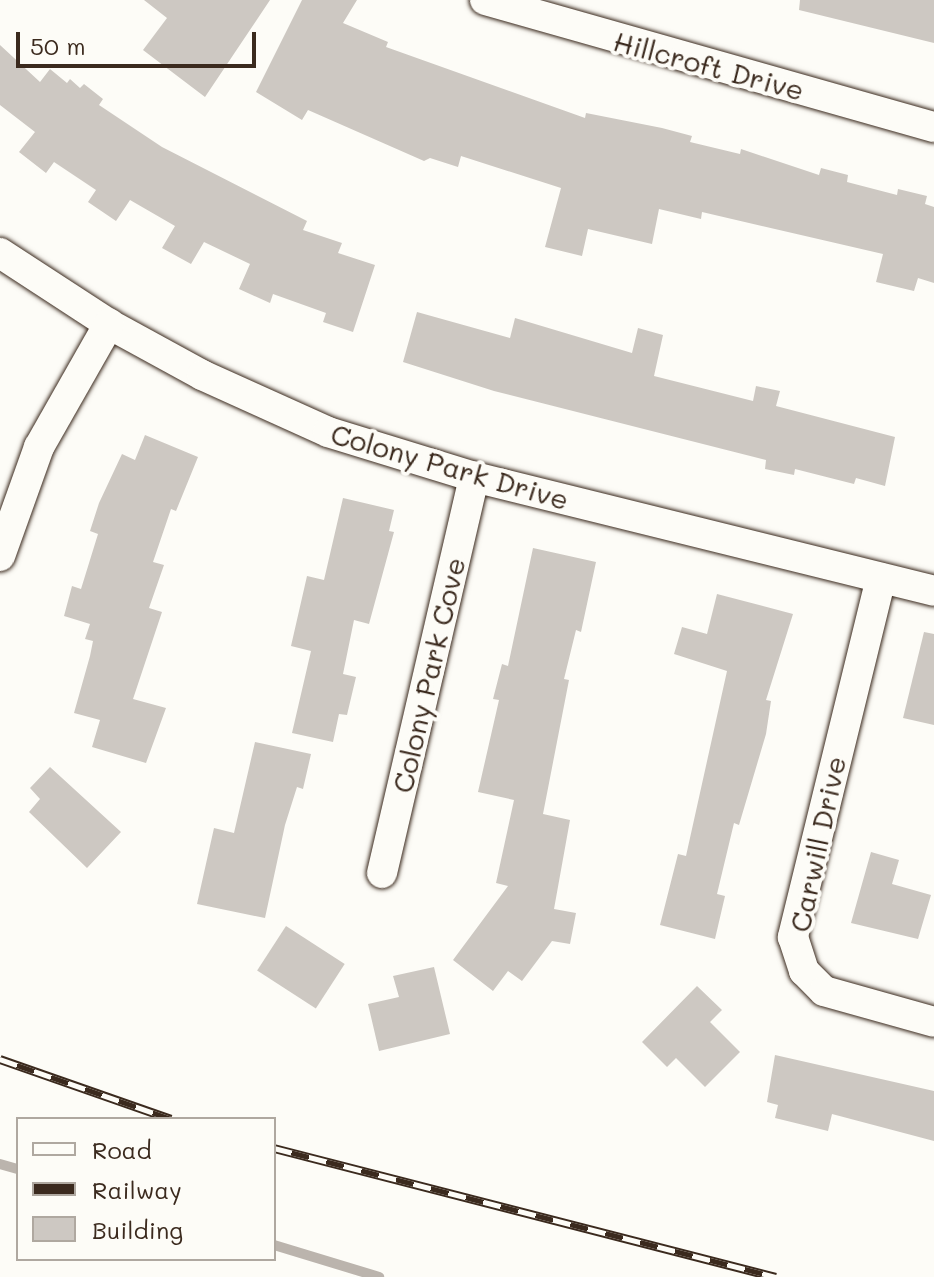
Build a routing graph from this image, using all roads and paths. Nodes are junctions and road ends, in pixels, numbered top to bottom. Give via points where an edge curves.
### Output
1 (485, 0) edge
2 (934, 127) edge
3 (0, 253) edge
4 (109, 324) junction
5 (474, 477) junction
6 (0, 556) edge
7 (881, 578) junction
8 (934, 591) edge
9 (382, 873) dead end
10 (934, 1022) edge

1 - 2 street, Hillcroft Drive
3 - 4 street, Colony Park Drive
4 - 5 street, Colony Park Drive via 202,375 328,432
4 - 6 street via 39,447
5 - 7 street, Colony Park Drive
5 - 9 street, Colony Park Cove
7 - 8 street, Colony Park Drive
7 - 10 street, Carwill Drive via 793,937 804,971 824,991

